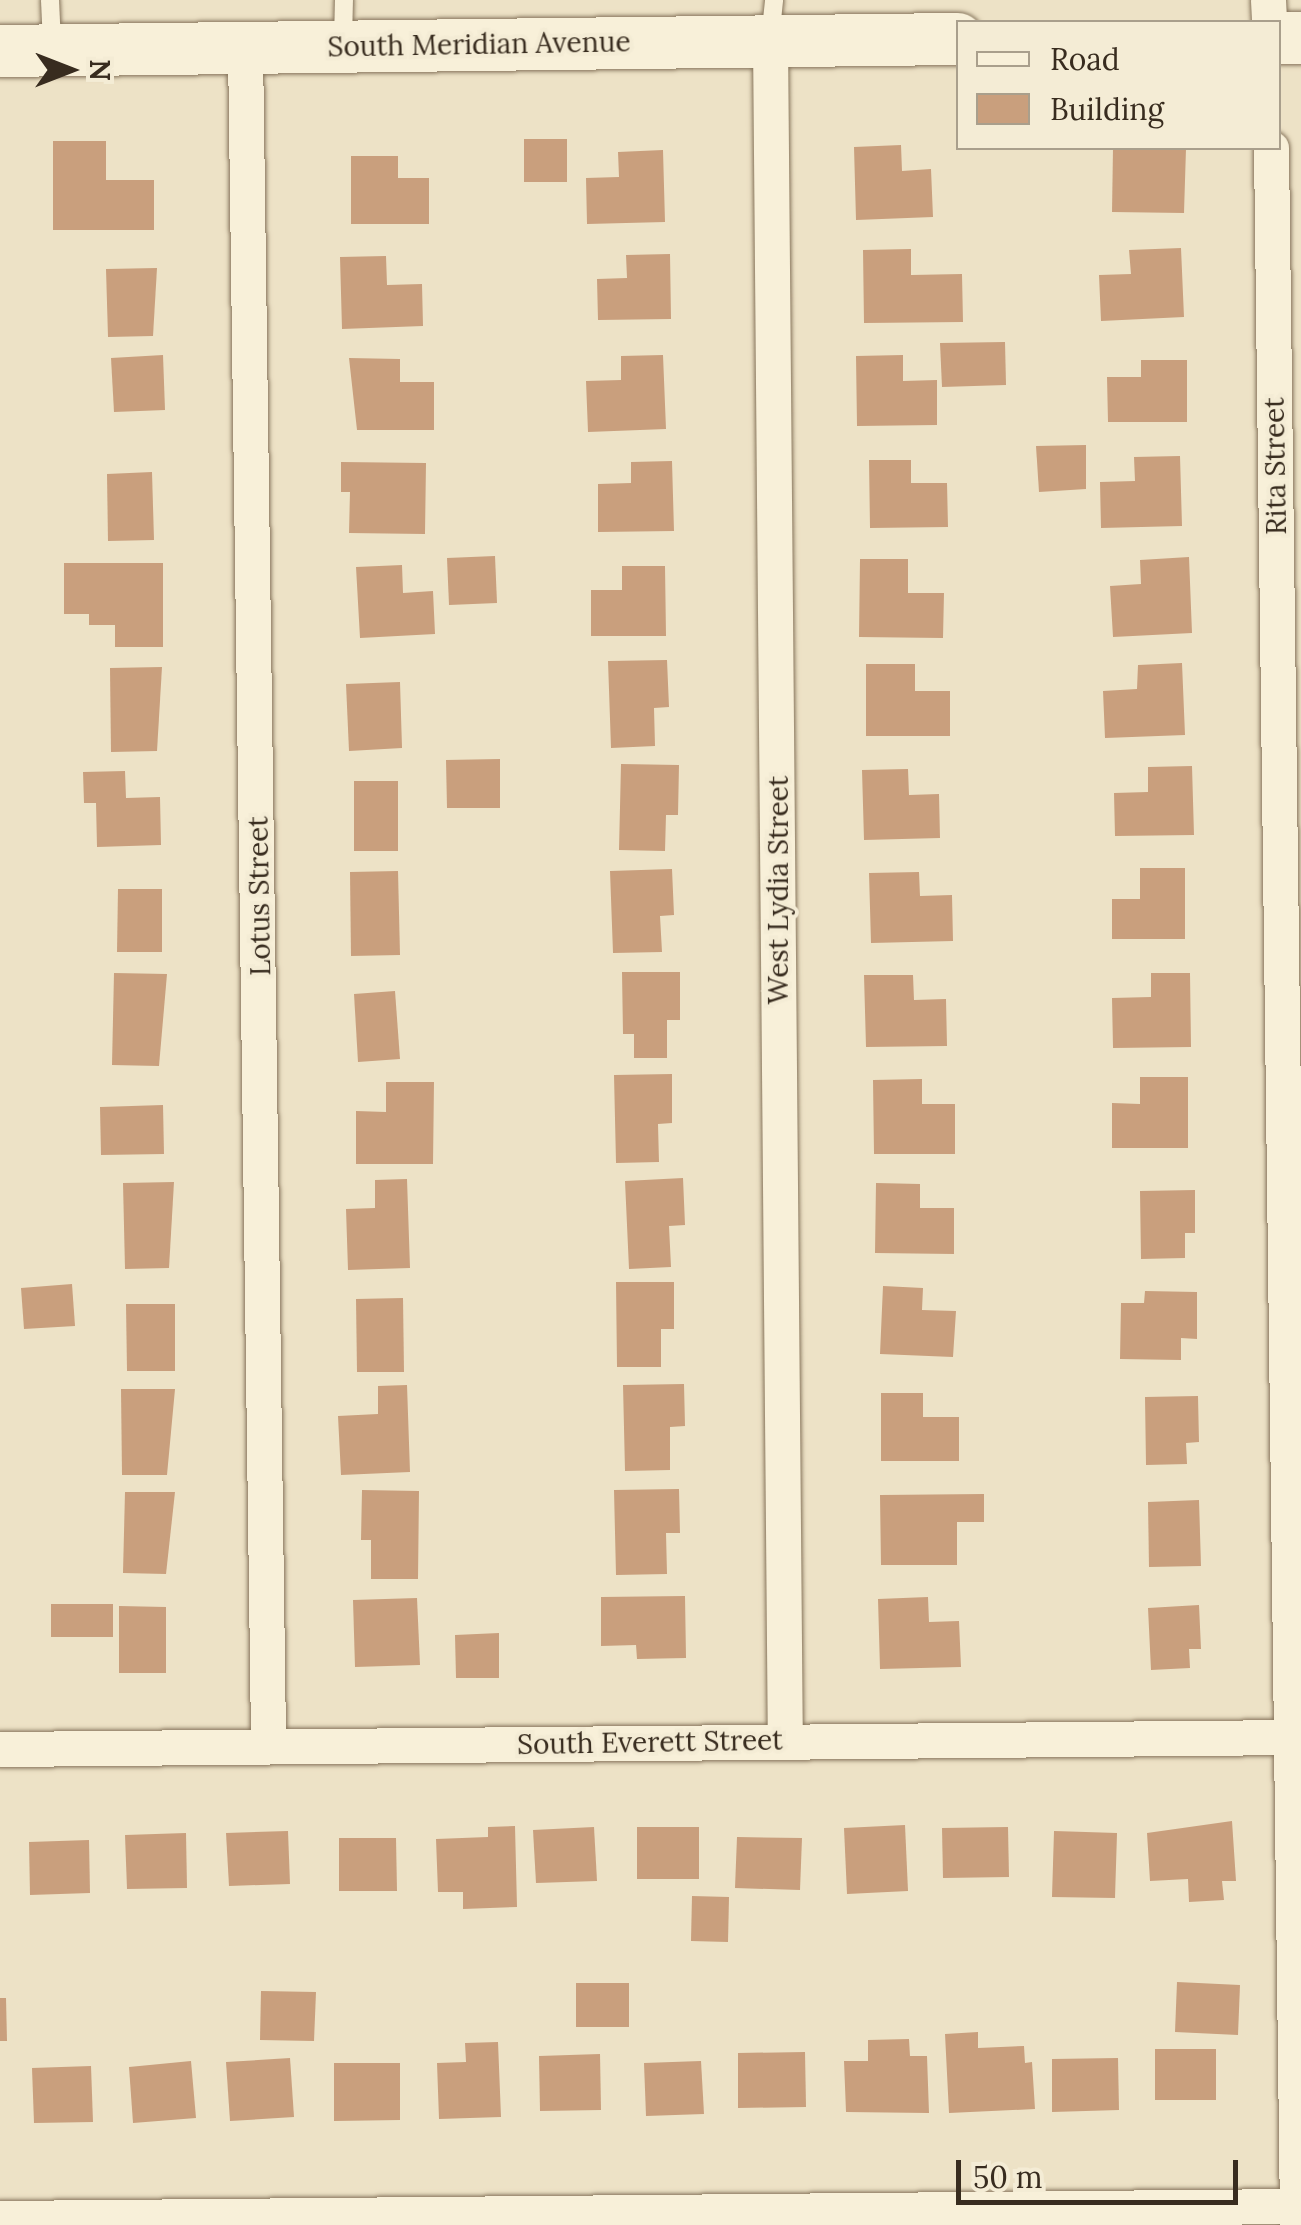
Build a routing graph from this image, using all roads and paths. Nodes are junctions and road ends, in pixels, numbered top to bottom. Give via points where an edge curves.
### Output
1 (772, 20) edge
2 (343, 23) edge
3 (51, 25) edge
4 (956, 39) edge
5 (244, 47) junction
6 (0, 50) edge
7 (1271, 150) edge
8 (1297, 1737) edge
9 (785, 1741) junction
10 (268, 1746) junction
11 (0, 1749) edge
12 (1297, 2216) edge
13 (0, 2218) edge

1 - 2 main road, South Meridian Avenue
1 - 4 main road, South Meridian Avenue
1 - 9 street, West Lydia Street
2 - 5 main road, South Meridian Avenue
3 - 5 main road, South Meridian Avenue
3 - 6 main road, South Meridian Avenue
5 - 10 street, Lotus Street
7 - 8 street, Rita Street
8 - 9 street, South Everett Street
8 - 12 street, Rita Street
9 - 10 street, South Everett Street
10 - 11 street, South Everett Street
12 - 13 street

